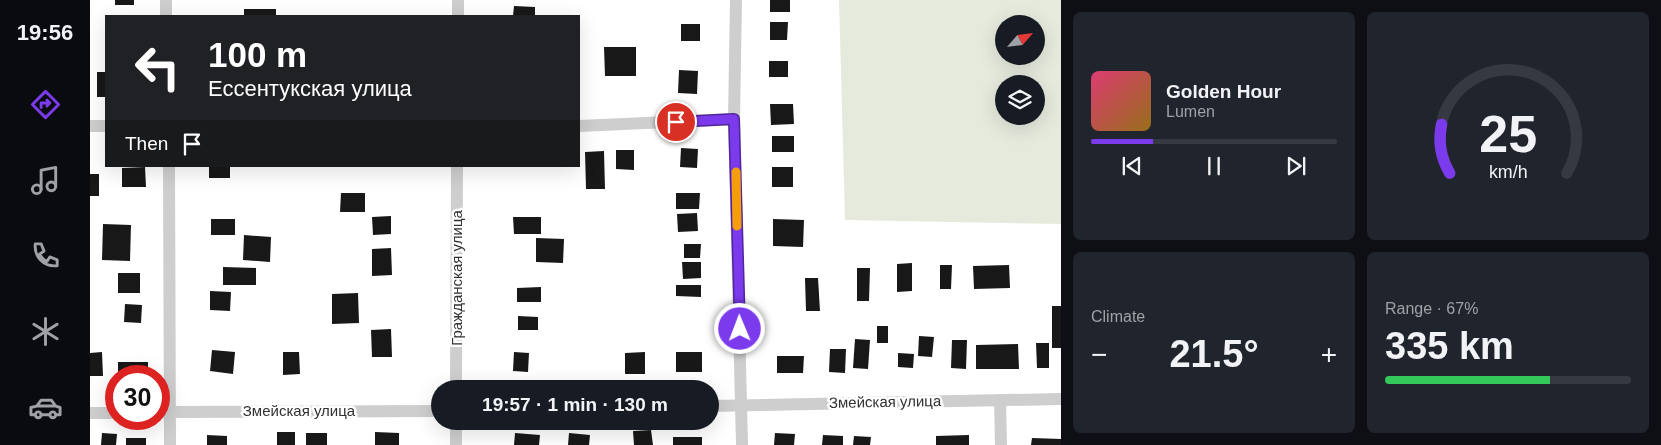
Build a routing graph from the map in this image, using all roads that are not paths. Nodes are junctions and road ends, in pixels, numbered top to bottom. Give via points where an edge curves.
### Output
1 (166, 0) edge
2 (458, 0) edge
3 (736, 0) edge
4 (166, 15) edge
5 (458, 15) edge
6 (734, 119) junction
7 (90, 126) edge
8 (105, 126) edge
9 (580, 126) edge
10 (169, 167) edge
11 (457, 167) edge
12 (165, 365) edge
13 (456, 380) edge
14 (1061, 399) edge
15 (1000, 400) junction
16 (742, 405) junction
17 (719, 406) edge
18 (431, 411) edge
19 (170, 412) edge
20 (90, 413) edge
21 (105, 413) edge
22 (167, 430) edge
23 (456, 430) edge
24 (170, 445) edge
25 (456, 445) edge
26 (742, 445) edge
27 (1001, 445) edge

1 - 4 street
2 - 5 street
3 - 6 street
6 - 9 street
6 - 16 street
7 - 8 street
10 - 12 street
11 - 13 street, Гражданская улица
14 - 15 street, Змейская улица
15 - 16 street, Змейская улица
15 - 27 street
16 - 17 street, Змейская улица
16 - 26 street
18 - 19 street, Змейская улица
20 - 21 street
22 - 24 street
23 - 25 street

